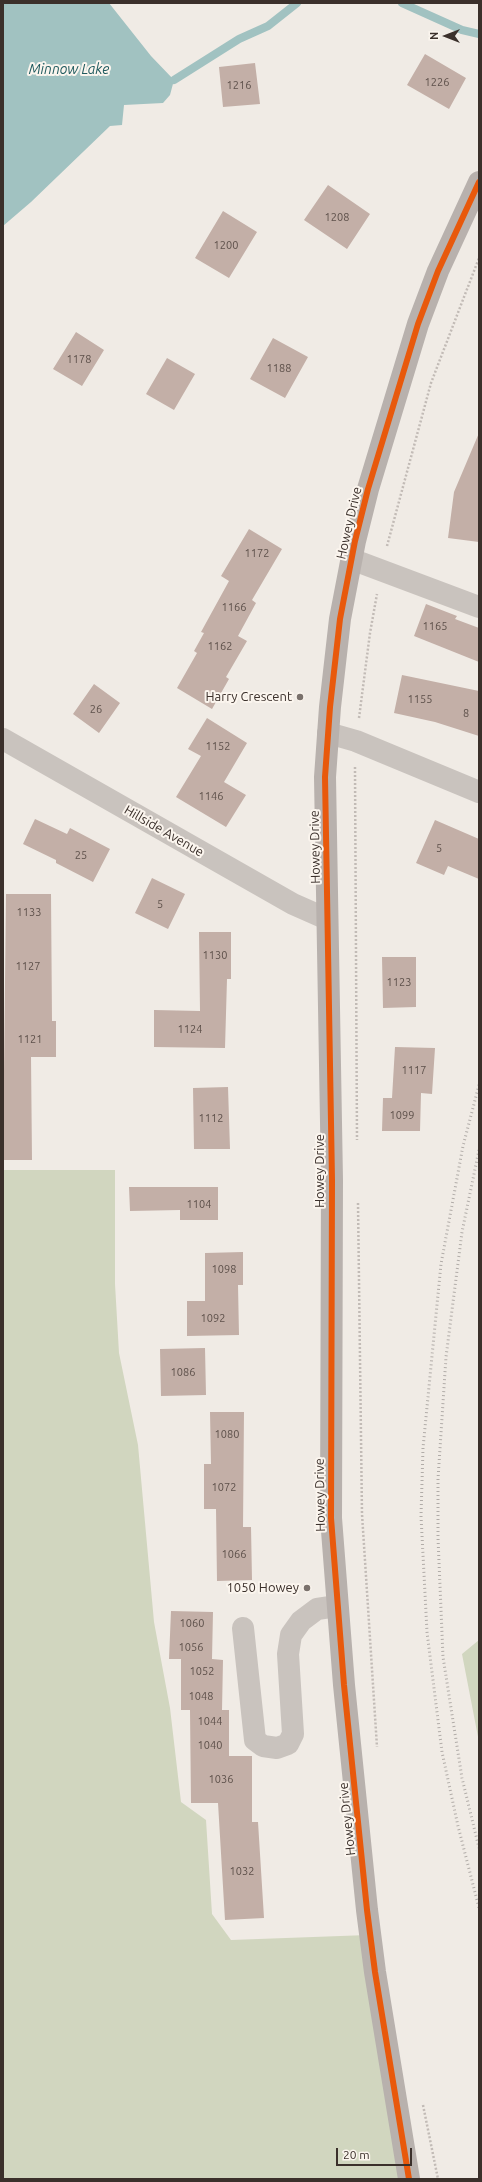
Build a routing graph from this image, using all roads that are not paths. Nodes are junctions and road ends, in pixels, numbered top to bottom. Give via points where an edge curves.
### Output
1 (479, 182) edge
2 (351, 559) junction
3 (479, 607) edge
4 (328, 733) junction
5 (3, 739) edge
6 (479, 792) edge
7 (327, 920) junction
8 (337, 1606) junction
9 (243, 1628) dead end
10 (409, 2179) edge

1 - 2 main road, Howey Drive via 438,271 418,324 382,438
2 - 3 street
2 - 4 main road, Howey Drive via 335,651
4 - 6 street via 356,741
4 - 7 main road, Howey Drive via 325,832
5 - 7 street, Hillside Avenue via 294,904
7 - 8 main road, Howey Drive via 332,1180 331,1518
8 - 9 street via 317,1609 301,1621 291,1635 288,1654 294,1734 288,1744 277,1748 264,1746 255,1740
8 - 10 main road, Howey Drive via 367,1910

